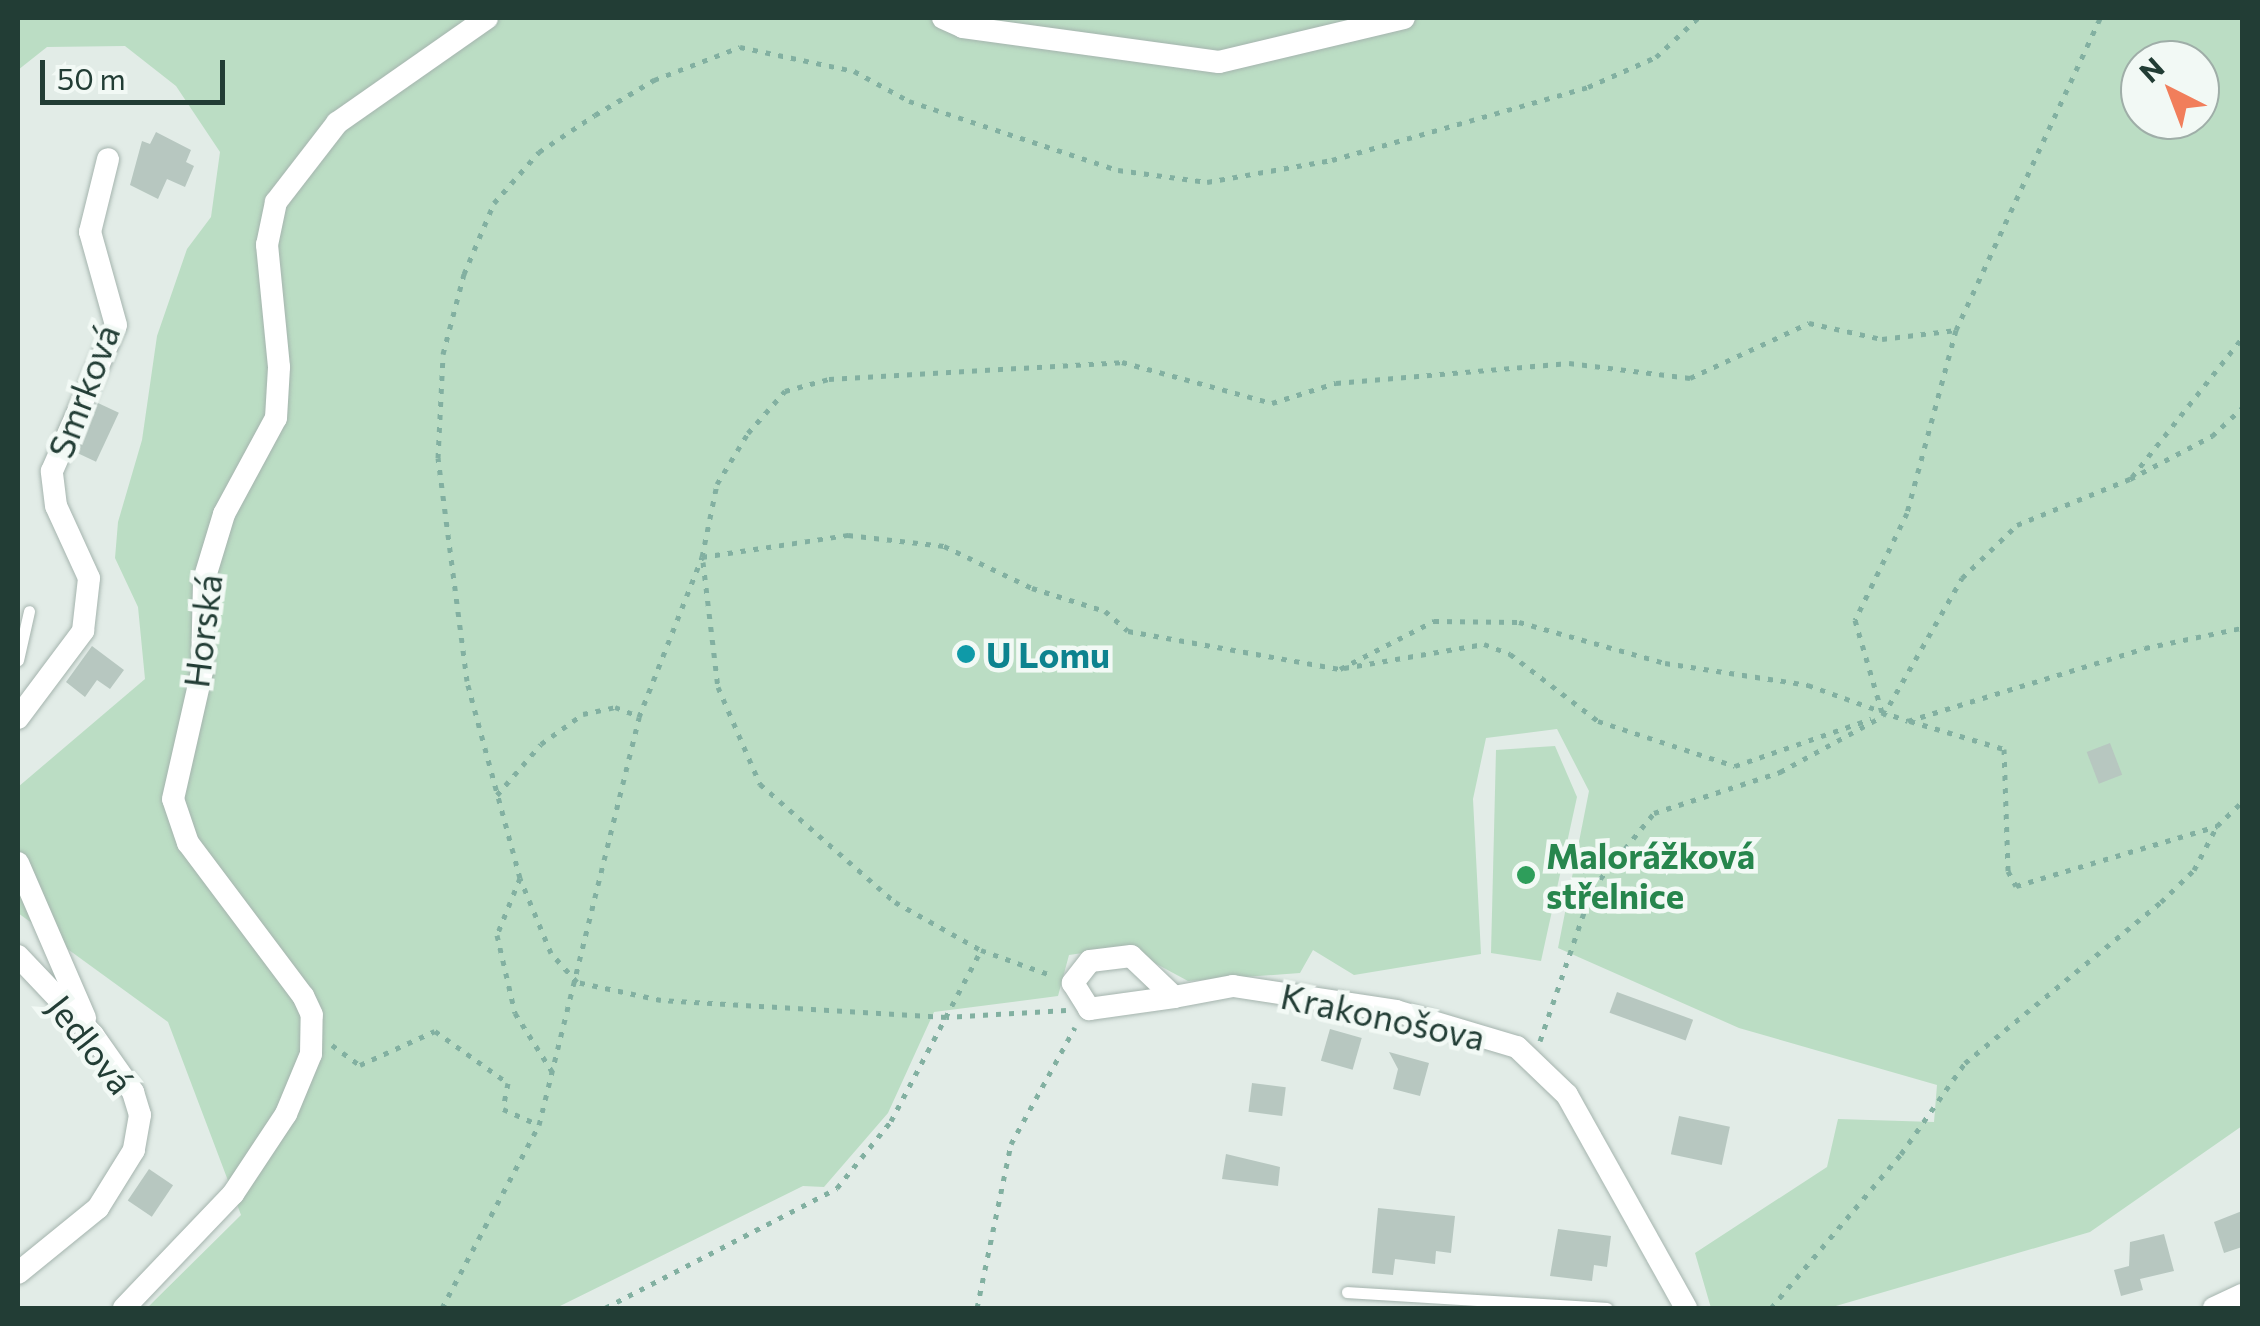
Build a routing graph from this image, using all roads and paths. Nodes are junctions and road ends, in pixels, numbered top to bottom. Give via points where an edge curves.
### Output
1 (487, 18) edge
2 (943, 18) edge
3 (1404, 18) edge
4 (1698, 18) edge
5 (2100, 18) edge
6 (108, 159) dead end
7 (1956, 330) junction
8 (2242, 338) edge
9 (2242, 408) edge
10 (2130, 479) junction
11 (702, 557) junction
12 (29, 611) dead end
13 (2242, 628) edge
14 (18, 660) edge
15 (1340, 668) junction
16 (639, 716) junction
17 (1883, 716) junction
18 (18, 718) edge
19 (1908, 721) junction
20 (496, 795) junction
21 (2242, 802) edge
22 (2217, 826) junction
23 (18, 863) edge
24 (520, 878) junction
25 (980, 950) junction
26 (18, 956) edge
27 (577, 982) junction
28 (1073, 982) junction
29 (1174, 997) junction
30 (1089, 1008) junction
31 (946, 1017) junction
32 (314, 1032) junction
33 (93, 1034) junction
34 (1534, 1058) junction
35 (554, 1076) junction
36 (539, 1125) junction
37 (18, 1273) edge
38 (1348, 1292) dead end
39 (2242, 1295) edge
40 (124, 1308) edge
41 (442, 1308) edge
42 (606, 1308) edge
43 (977, 1308) edge
44 (1607, 1308) edge
45 (1686, 1308) edge
46 (1772, 1308) edge
47 (2214, 1308) edge

1 - 32 street, Horská via 337,124 276,202 267,245 279,368 276,418 224,514 204,580 202,671 172,782 178,822 303,996
2 - 3 street via 1219,62
4 - 20 path via 1656,57 1588,87 1332,160 1207,182 1118,170 909,101 854,71 740,47 654,80 595,115 539,152 494,203 464,274 442,354 438,458 450,582
5 - 7 path
6 - 18 street, Smrková via 90,232 116,324 52,471 56,506 89,578 83,631
7 - 11 path via 1882,338 1809,324 1690,378 1568,363 1336,383 1272,403 1122,362 829,378 785,391 748,433 718,484
7 - 17 path via 1908,512 1856,620
8 - 10 path
9 - 10 path via 2212,436
10 - 17 path via 2016,525 1962,578
11 - 15 path via 848,535 944,546 1032,588 1105,612 1128,631
11 - 16 path
11 - 25 path via 718,687 760,784 895,902
12 - 14 lane
13 - 19 path via 2145,648
15 - 17 path via 1434,620 1519,622 1665,663 1808,685
15 - 17 path via 1484,644 1510,654 1598,720 1735,766
16 - 20 path via 615,706 584,714 541,744
16 - 27 path
17 - 19 path
17 - 34 path via 1780,772 1654,813 1592,889
19 - 22 path via 2004,749 2008,871 2016,886
20 - 24 path
21 - 22 path
22 - 46 path via 2194,870 2162,902 1964,1064 1877,1185
23 - 33 street
24 - 27 path via 551,953
24 - 35 path via 497,936 516,1013
25 - 28 path
25 - 31 path
26 - 33 street, Jedlová
27 - 31 path via 661,1000
27 - 35 path
28 - 29 street via 1090,961 1131,956
28 - 30 street
29 - 30 street, Krakonošova
29 - 34 street, Krakonošova via 1234,986 1396,1012 1476,1031
30 - 31 path
30 - 43 path via 1049,1065 1010,1144
31 - 42 path via 891,1121 837,1188
32 - 36 path via 360,1065 436,1031 508,1083 503,1109
32 - 40 street via 306,1076 262,1152 210,1221
33 - 37 street, Jedlová via 133,1092 140,1115 134,1150 98,1208
34 - 45 street, Krakonošova via 1567,1094
35 - 36 path
36 - 41 path
38 - 44 lane
39 - 47 street

